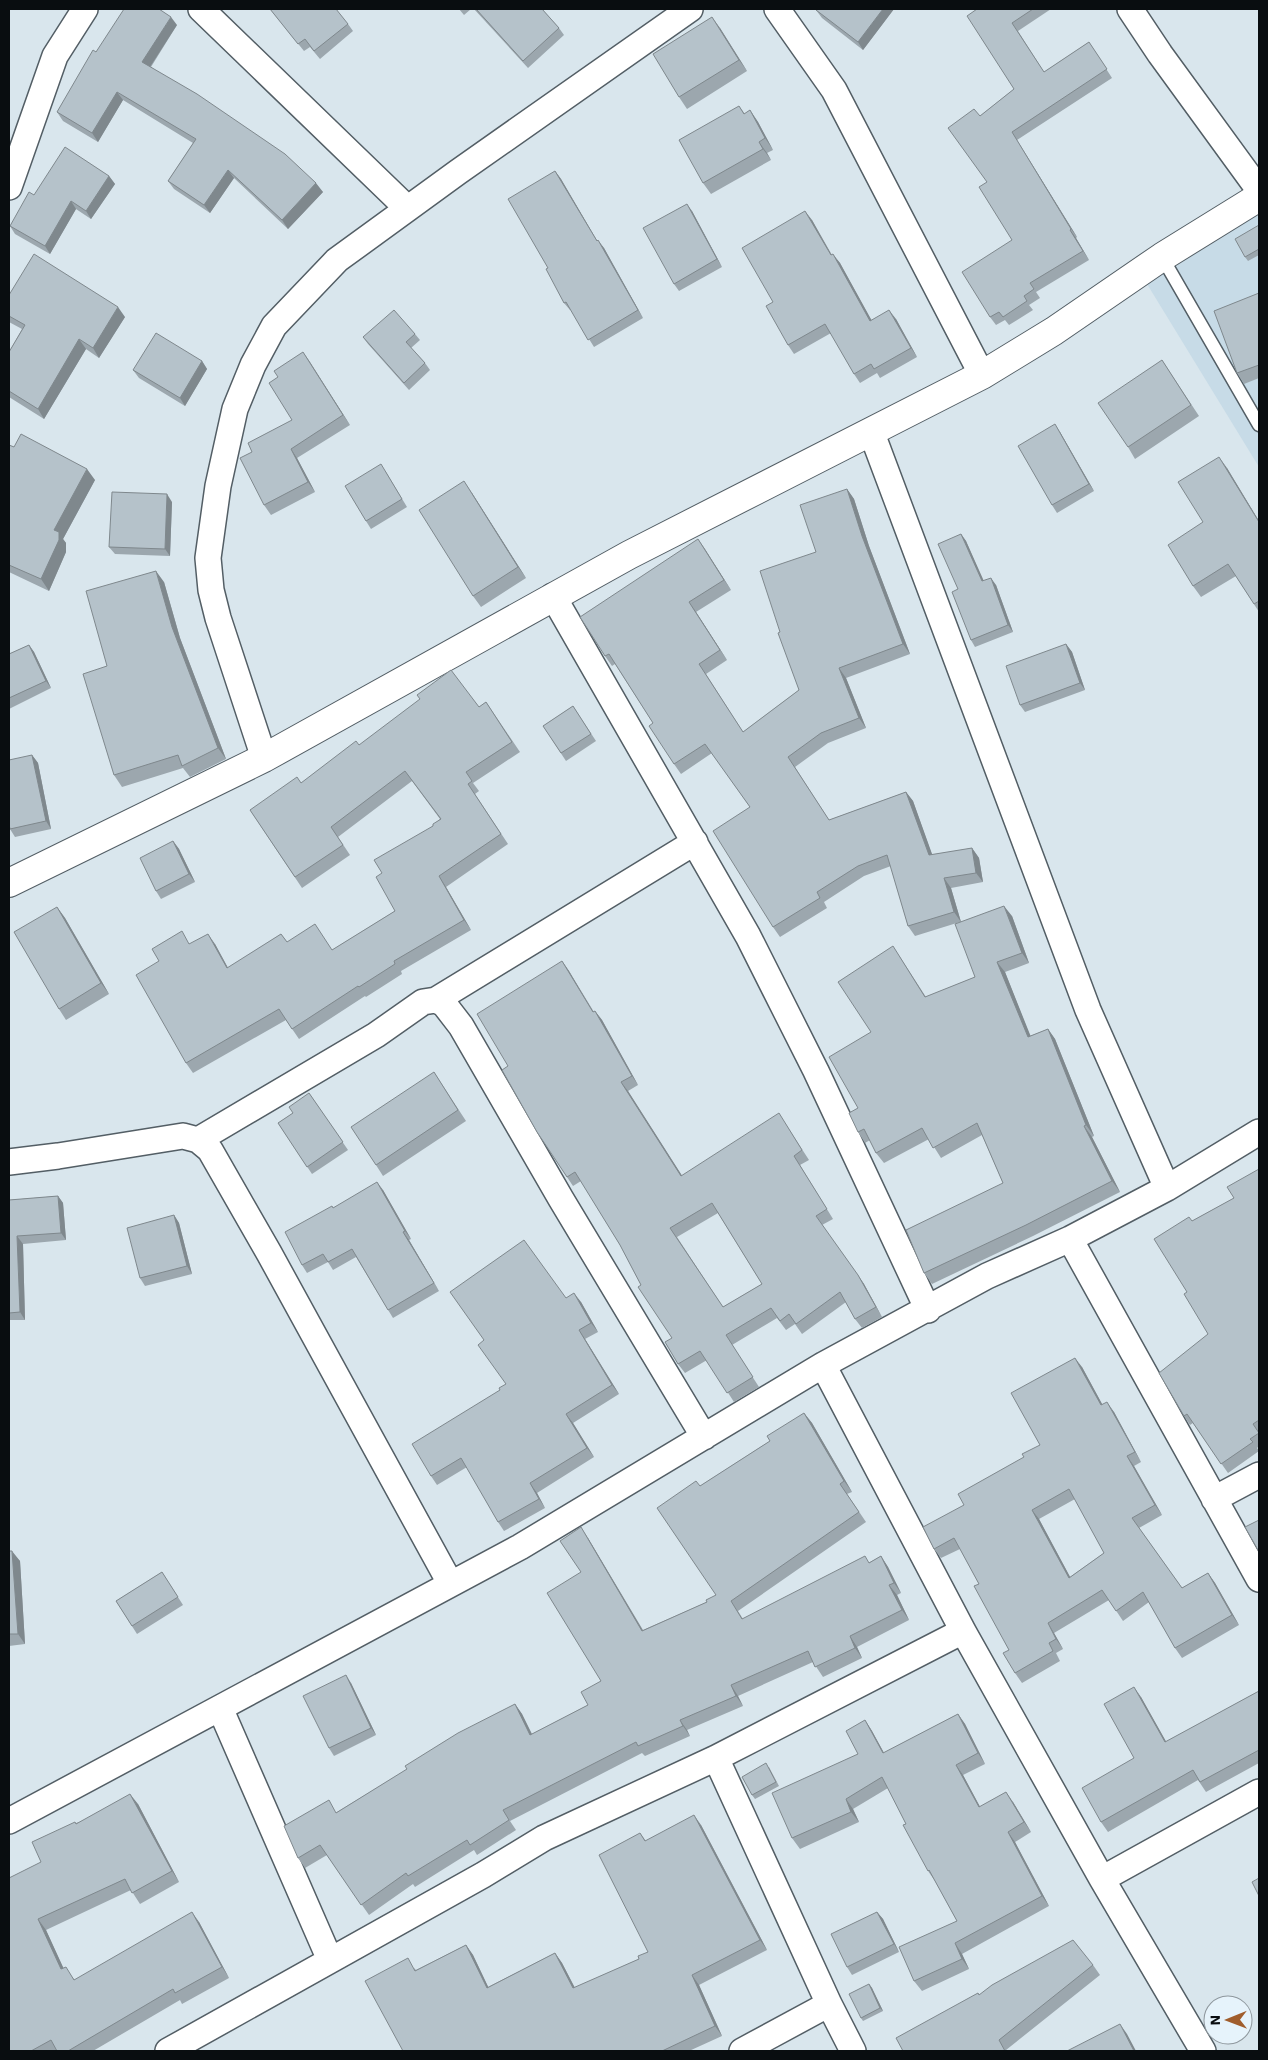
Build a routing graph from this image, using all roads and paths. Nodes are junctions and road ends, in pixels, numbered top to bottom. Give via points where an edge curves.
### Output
1 (86, 9) edge
2 (201, 9) edge
3 (690, 9) edge
4 (777, 9) edge
5 (1130, 9) edge
6 (9, 187) edge
7 (1259, 190) edge
8 (1259, 197) edge
9 (407, 208) junction
10 (1162, 257) junction
11 (982, 374) junction
12 (1259, 425) edge
13 (871, 431) junction
14 (553, 596) junction
15 (264, 758) junction
16 (694, 842) junction
17 (9, 883) edge
18 (436, 1000) junction
19 (1259, 1132) edge
20 (198, 1140) junction
21 (9, 1162) edge
22 (1167, 1188) junction
23 (1070, 1239) junction
24 (928, 1310) junction
25 (823, 1365) junction
26 (704, 1438) junction
27 (1259, 1475) edge
28 (1214, 1498) junction
29 (1259, 1579) edge
30 (450, 1583) junction
31 (963, 1631) junction
32 (220, 1708) junction
33 (716, 1758) junction
34 (1259, 1792) edge
35 (9, 1821) edge
36 (1102, 1879) junction
37 (330, 1960) junction
38 (829, 2004) junction
39 (168, 2051) edge
40 (742, 2051) edge
41 (853, 2051) edge
42 (1203, 2051) edge

1 - 6 street via 55,56
2 - 9 street
3 - 9 street
4 - 11 street via 834,90
5 - 7 street
8 - 10 street
9 - 15 street via 338,260 274,326 235,409 218,486 208,558 218,618
10 - 11 street
10 - 12 lane
11 - 13 street
13 - 14 street
13 - 22 street via 1088,1010
14 - 15 street
14 - 16 street
15 - 17 street
16 - 18 street
16 - 24 street via 748,936 816,1071
18 - 20 street via 412,1008 376,1035
18 - 26 street via 444,1004 461,1026
19 - 22 street
20 - 21 street via 183,1136
20 - 30 street via 210,1150 226,1176
22 - 23 street
23 - 24 street via 987,1276
23 - 28 street
24 - 25 street
25 - 26 street
25 - 31 street
26 - 30 street via 520,1547
27 - 28 street
28 - 29 street
30 - 32 street
31 - 33 street
31 - 36 street
32 - 35 street
32 - 37 street
33 - 37 street via 544,1838
33 - 38 street
34 - 36 street
36 - 42 street
37 - 39 street
38 - 40 street
38 - 41 street

